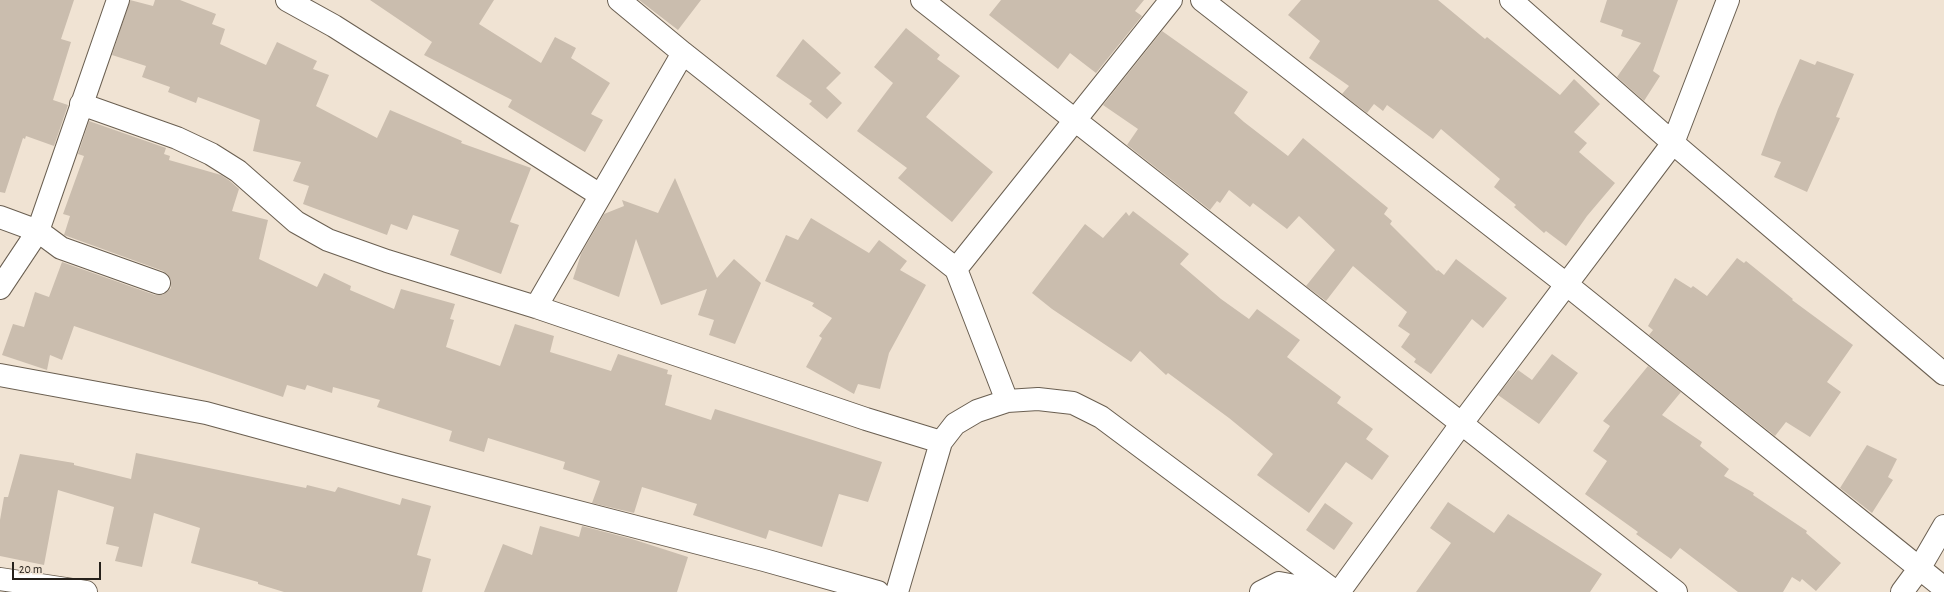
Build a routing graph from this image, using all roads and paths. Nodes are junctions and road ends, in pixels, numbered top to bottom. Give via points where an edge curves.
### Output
1 (118, 0) edge
2 (287, 0) edge
3 (619, 0) edge
4 (922, 0) edge
5 (1171, 0) edge
6 (1202, 0) edge
7 (1511, 0) edge
8 (1728, 0) edge
9 (683, 53) junction
10 (82, 104) junction
11 (1076, 120) junction
12 (1673, 143) junction
13 (600, 195) junction
14 (0, 217) edge
15 (38, 231) junction
16 (956, 269) junction
17 (158, 283) dead end
18 (1566, 284) junction
19 (0, 288) edge
20 (536, 307) junction
21 (1944, 374) edge
22 (0, 375) edge
23 (1007, 401) junction
24 (1462, 423) junction
25 (941, 442) junction
26 (1944, 526) edge
27 (1919, 569) junction
28 (0, 579) edge
29 (1944, 588) edge
30 (86, 592) edge
31 (878, 592) edge
32 (897, 592) edge
33 (1261, 592) edge
34 (1328, 592) edge
35 (1336, 592) edge
36 (1339, 592) edge
37 (1676, 592) edge
38 (1902, 592) edge

1 - 10 street
2 - 13 street via 334,26
3 - 9 street
4 - 11 street
5 - 11 street
6 - 18 street
7 - 12 street
8 - 12 street
9 - 13 street
9 - 16 street
10 - 15 street
10 - 20 street via 176,138 211,154 238,171 296,222 328,240
11 - 16 street
11 - 24 street
12 - 18 street
12 - 21 street
13 - 20 street
14 - 15 street
15 - 17 street via 61,248
15 - 19 street
16 - 23 street
18 - 24 street
18 - 27 street
20 - 25 street
22 - 31 street via 206,413
23 - 25 street via 977,411 955,424
23 - 35 street via 1038,399 1073,403 1102,417
24 - 36 street
24 - 37 street
25 - 32 street
26 - 27 street
27 - 29 street
27 - 38 street
28 - 30 street
33 - 34 street via 1279,583

